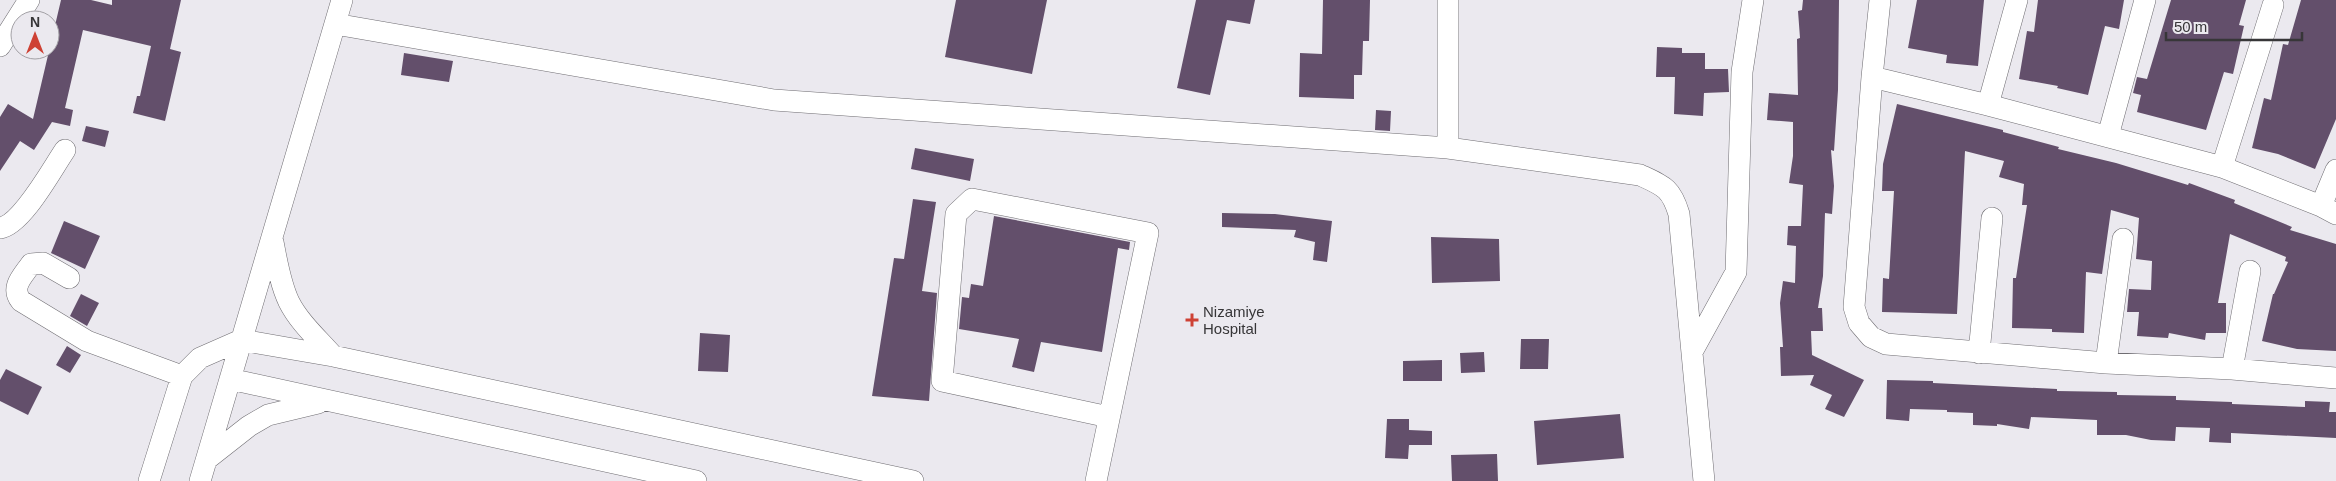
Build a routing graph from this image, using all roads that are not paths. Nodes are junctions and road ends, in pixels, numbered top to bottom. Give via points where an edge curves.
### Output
1 (30, 0) edge
2 (342, 0) edge
3 (1448, 0) edge
4 (1753, 0) edge
5 (1880, 0) edge
6 (2016, 0) edge
7 (2145, 0) edge
8 (2273, 5) dead end
9 (335, 24) junction
10 (0, 46) edge
11 (1872, 77) junction
12 (1988, 105) junction
13 (2108, 136) junction
14 (1448, 148) junction
15 (65, 150) dead end
16 (2222, 167) junction
17 (2336, 170) edge
18 (2328, 210) edge
19 (1992, 218) dead end
20 (0, 228) edge
21 (272, 237) junction
22 (2123, 240) dead end
23 (2250, 271) dead end
24 (69, 278) dead end
25 (241, 340) junction
26 (1692, 352) junction
27 (1979, 353) junction
28 (333, 356) junction
29 (2106, 363) junction
30 (2232, 369) junction
31 (182, 376) junction
32 (2336, 378) edge
33 (230, 379) junction
34 (327, 402) junction
35 (1109, 417) junction
36 (207, 459) junction
37 (149, 481) edge
38 (200, 481) edge
39 (696, 481) edge
40 (913, 481) edge
41 (1096, 481) edge
42 (1704, 481) edge

1 - 10 street
2 - 9 street
3 - 14 street
4 - 26 street via 1742,72 1736,272
5 - 11 street
6 - 12 street
7 - 13 street
8 - 16 street
9 - 14 street via 774,100
9 - 21 street
11 - 12 street
11 - 27 street via 1854,307 1859,323 1871,337 1886,344
12 - 13 street
13 - 16 street
14 - 26 street via 1640,175 1664,186 1674,196 1679,214
15 - 20 street via 20,215 7,227
16 - 18 street
17 - 18 street
19 - 27 street
21 - 25 street
21 - 28 street via 278,270 289,302
22 - 29 street
23 - 30 street
24 - 31 street via 42,263 32,264 16,286 16,293 21,301 87,341
25 - 28 street
25 - 31 street via 200,358
25 - 33 street
26 - 42 street
27 - 29 street
28 - 40 street
29 - 30 street
30 - 32 street
31 - 37 street
33 - 34 street
33 - 36 street
34 - 36 street via 268,414
34 - 39 street
35 - 35 street via 1148,234 972,199 956,214 942,382
35 - 41 street
36 - 38 street

